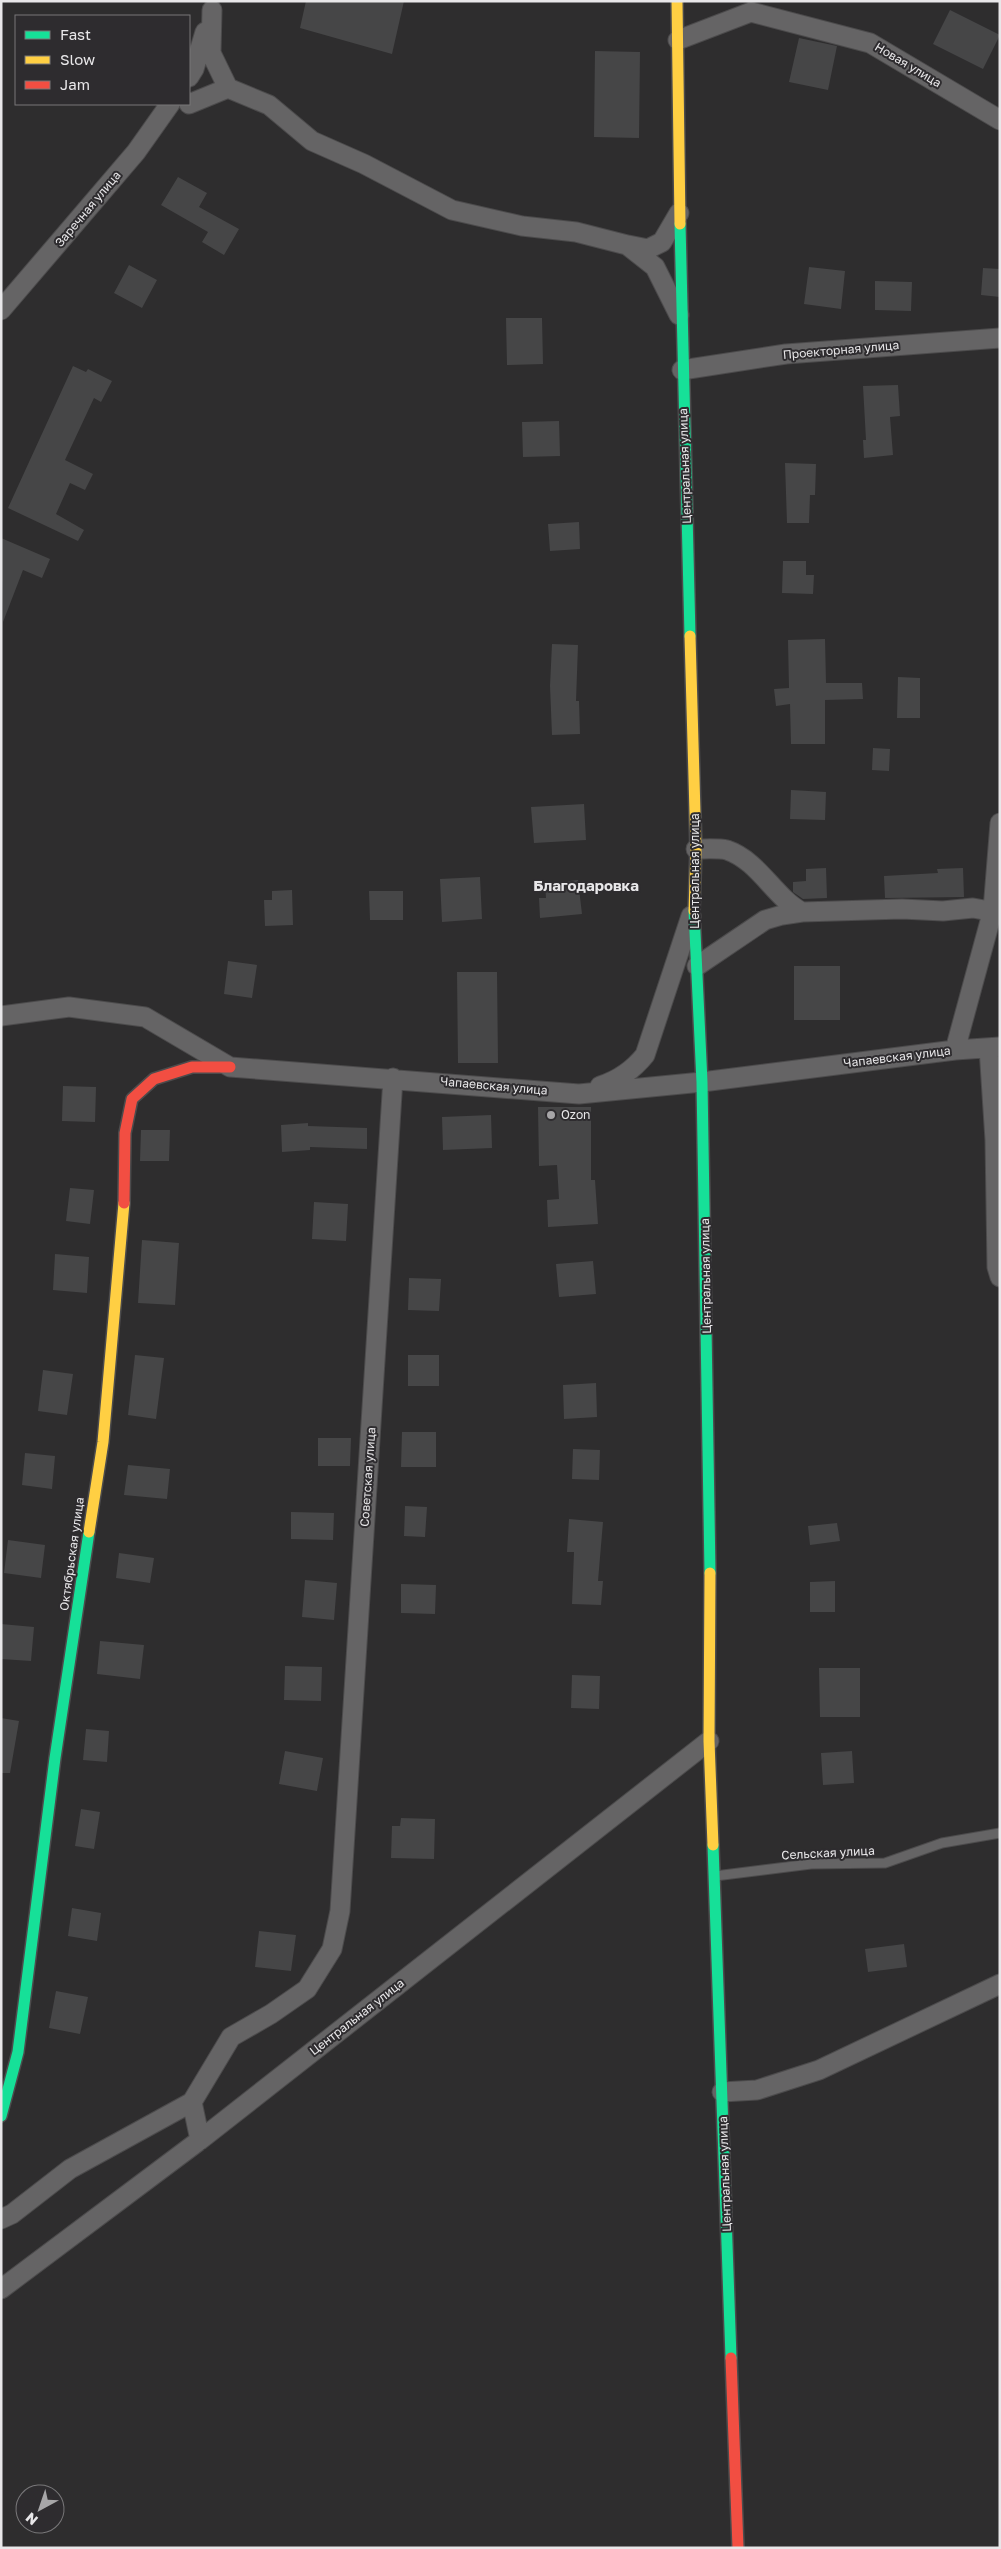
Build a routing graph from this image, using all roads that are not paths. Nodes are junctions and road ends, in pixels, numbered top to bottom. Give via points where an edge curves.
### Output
1 (678, 1) edge
2 (214, 4) edge
3 (755, 6) edge
4 (678, 40) junction
5 (190, 75) edge
6 (228, 88) junction
7 (190, 104) edge
8 (185, 105) edge
9 (164, 111) edge
10 (1000, 120) edge
11 (680, 211) junction
12 (626, 245) junction
13 (1, 310) edge
14 (682, 321) junction
15 (1000, 338) edge
16 (682, 370) junction
17 (1000, 823) edge
18 (696, 849) junction
19 (694, 905) junction
20 (996, 911) edge
21 (802, 912) junction
22 (697, 966) junction
23 (1, 1016) edge
24 (994, 1048) edge
25 (955, 1050) junction
26 (230, 1066) junction
27 (393, 1078) junction
28 (702, 1082) junction
29 (579, 1094) junction
30 (1000, 1277) edge
31 (709, 1741) junction
32 (1000, 1833) edge
33 (714, 1876) junction
34 (1000, 1984) edge
35 (722, 2092) junction
36 (192, 2102) junction
37 (1, 2116) edge
38 (200, 2140) junction
39 (1, 2219) edge
40 (1, 2289) edge
41 (738, 2548) edge

1 - 4 street, Центральная улица
2 - 5 street
2 - 6 street via 211,53
3 - 4 street
3 - 10 street, Новая улица via 870,43
4 - 11 street, Центральная улица
6 - 7 street
6 - 12 street via 269,105 312,141 452,210 522,226 576,232
8 - 9 street
9 - 13 street, Заречная улица via 136,152
11 - 12 street via 662,242 648,249
11 - 14 street, Центральная улица
12 - 14 street via 655,266
14 - 16 street, Центральная улица
15 - 16 street, Проекторная улица via 786,354
16 - 18 street, Центральная улица
17 - 20 street
18 - 19 street, Центральная улица
18 - 21 street via 726,850 743,859 766,878 788,904
19 - 22 street, Центральная улица
19 - 29 street via 645,1055 633,1069 612,1082
20 - 21 street via 973,908
20 - 25 street
21 - 22 street via 765,920
22 - 28 street, Центральная улица
23 - 26 street, Чапаевская улица via 69,1007 145,1017
24 - 25 street, Чапаевская улица
24 - 30 street via 997,1267
25 - 28 street, Чапаевская улица
26 - 27 street, Чапаевская улица
26 - 37 street, Октябрьская улица via 192,1067 154,1079 132,1099 125,1133 124,1220 102,1442 55,1758 18,2052
27 - 29 street, Чапаевская улица
27 - 36 street, Советская улица via 340,1911 332,1949 307,1989 231,2037
28 - 29 street, Чапаевская улица
28 - 31 street, Центральная улица via 710,1484
31 - 33 street, Центральная улица
31 - 38 street, Центральная улица
32 - 33 lane, Сельская улица via 942,1843 884,1863 811,1864
33 - 35 street, Центральная улица
34 - 35 street via 819,2070 756,2090
35 - 41 street, Центральная улица
36 - 38 street
36 - 39 street via 70,2169
38 - 40 street, Центральная улица

